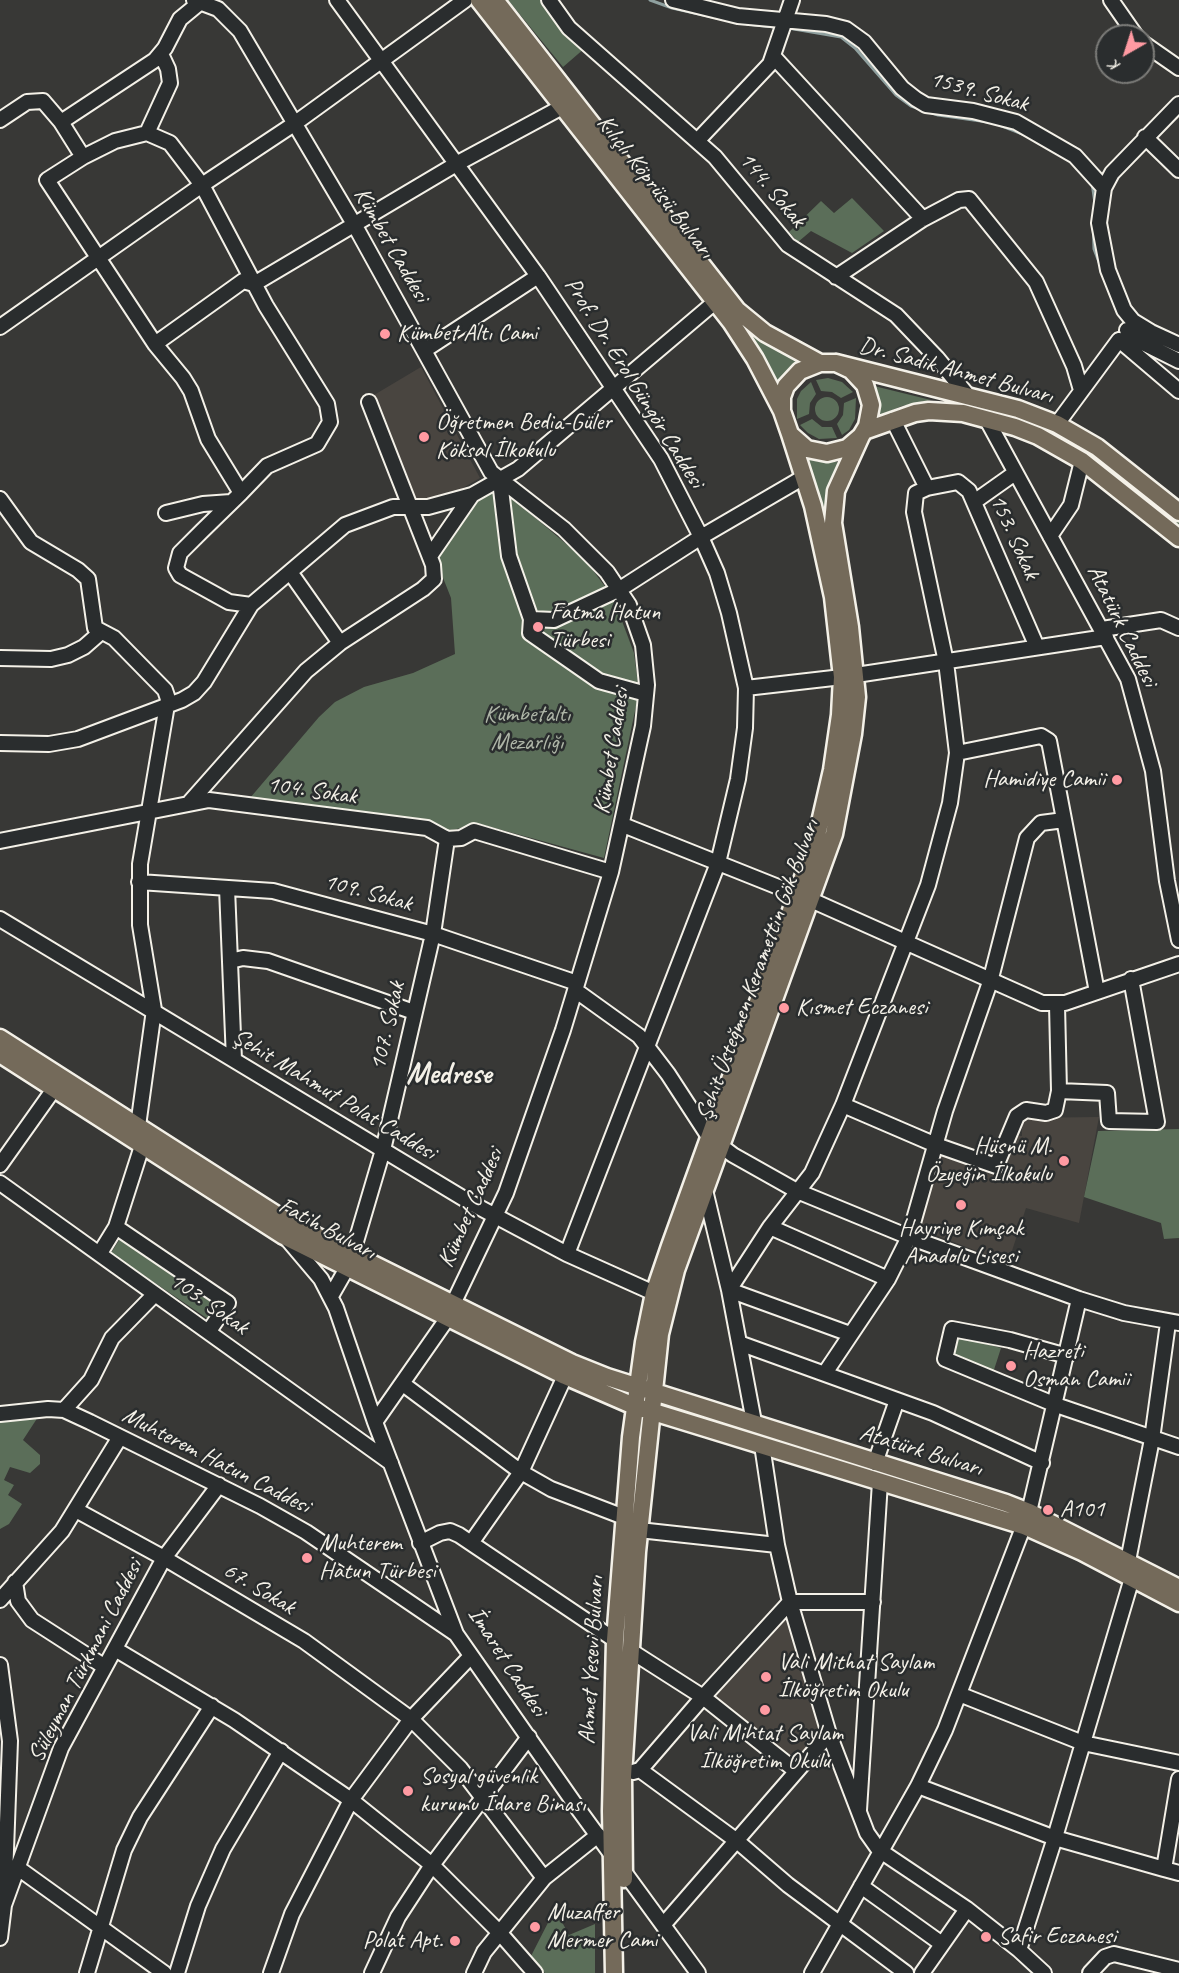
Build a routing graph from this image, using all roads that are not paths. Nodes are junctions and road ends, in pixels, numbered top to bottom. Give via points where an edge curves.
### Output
1 (338, 0) edge
2 (465, 0) edge
3 (479, 0) edge
4 (495, 0) edge
5 (549, 0) edge
6 (673, 0) edge
7 (792, 0) edge
8 (1111, 0) edge
9 (199, 1) edge
10 (1128, 24) edge
11 (782, 27) junction
12 (1155, 51) edge
13 (161, 54) junction
14 (773, 56) junction
15 (384, 60) junction
16 (1179, 68) edge
17 (1179, 104) edge
18 (562, 107) junction
19 (0, 120) edge
20 (61, 122) junction
21 (294, 124) junction
22 (147, 133) junction
23 (1145, 137) junction
24 (698, 140) junction
25 (82, 157) junction
26 (458, 163) junction
27 (1179, 170) edge
28 (202, 185) junction
29 (1104, 188) junction
30 (922, 219) junction
31 (354, 224) junction
32 (97, 259) junction
33 (538, 276) junction
34 (836, 277) junction
35 (254, 284) junction
36 (715, 302) junction
37 (0, 327) edge
38 (1126, 330) junction
39 (155, 344) junction
40 (1179, 345) edge
41 (425, 350) junction
42 (1179, 362) edge
43 (828, 363) junction
44 (615, 388) junction
45 (1082, 390) junction
46 (1179, 391) edge
47 (969, 397) junction
48 (369, 402) dead end
49 (782, 411) junction
50 (893, 420) junction
51 (987, 420) junction
52 (1057, 424) junction
53 (790, 434) junction
54 (863, 434) junction
55 (1082, 460) junction
56 (1015, 473) junction
57 (804, 477) junction
58 (500, 481) junction
59 (927, 488) junction
60 (472, 495) junction
61 (236, 497) junction
62 (0, 499) edge
63 (974, 502) junction
64 (409, 507) junction
65 (1179, 512) edge
66 (166, 513) dead end
67 (1050, 536) junction
68 (701, 537) junction
69 (1179, 538) edge
70 (430, 556) junction
71 (290, 572) junction
72 (620, 589) junction
73 (251, 605) junction
74 (531, 619) junction
75 (1179, 628) edge
76 (100, 633) junction
77 (1104, 633) junction
78 (340, 644) junction
79 (1038, 647) junction
80 (0, 658) edge
81 (946, 662) junction
82 (849, 676) junction
83 (746, 688) junction
84 (639, 692) dead end
85 (167, 706) junction
86 (0, 743) edge
87 (957, 753) junction
88 (190, 802) junction
89 (149, 811) junction
90 (1064, 820) junction
91 (623, 825) junction
92 (447, 839) junction
93 (0, 841) edge
94 (718, 863) junction
95 (611, 872) junction
96 (1173, 881) edge
97 (139, 882) junction
98 (227, 888) junction
99 (805, 897) junction
100 (0, 919) edge
101 (433, 934) junction
102 (1179, 940) edge
103 (905, 942) junction
104 (230, 961) junction
105 (1179, 964) edge
106 (1131, 979) junction
107 (990, 982) junction
108 (576, 987) junction
109 (1097, 992) junction
110 (1057, 1005) junction
111 (154, 1010) junction
112 (414, 1012) junction
113 (0, 1038) edge
114 (647, 1047) junction
115 (0, 1054) edge
116 (234, 1060) junction
117 (54, 1089) junction
118 (1059, 1091) junction
119 (843, 1105) junction
120 (138, 1126) junction
121 (715, 1142) junction
122 (936, 1145) junction
123 (142, 1146) junction
124 (382, 1150) junction
125 (0, 1165) edge
126 (0, 1183) edge
127 (705, 1190) junction
128 (796, 1191) junction
129 (496, 1217) junction
130 (116, 1227) junction
131 (770, 1227) junction
132 (282, 1234) junction
133 (909, 1237) junction
134 (100, 1253) junction
135 (567, 1254) junction
136 (349, 1262) junction
137 (888, 1279) junction
138 (729, 1290) junction
139 (654, 1293) junction
140 (155, 1294) junction
141 (330, 1296) junction
142 (1079, 1299) junction
143 (450, 1312) junction
144 (1173, 1323) edge
145 (209, 1331) junction
146 (850, 1334) junction
147 (739, 1343) junction
148 (1067, 1356) junction
149 (825, 1373) junction
150 (565, 1376) junction
151 (403, 1384) junction
152 (645, 1389) junction
153 (897, 1400) junction
154 (1056, 1405) junction
155 (642, 1408) junction
156 (64, 1410) junction
157 (0, 1414) edge
158 (375, 1422) junction
159 (754, 1422) junction
160 (120, 1437) junction
161 (1152, 1439) junction
162 (762, 1445) junction
163 (1179, 1447) edge
164 (391, 1463) junction
165 (875, 1463) junction
166 (1042, 1463) junction
167 (521, 1472) junction
168 (880, 1482) junction
169 (219, 1485) junction
170 (76, 1510) junction
171 (624, 1517) junction
172 (1027, 1519) junction
173 (639, 1530) junction
174 (471, 1542) junction
175 (420, 1543) junction
176 (777, 1545) junction
177 (164, 1558) junction
178 (1128, 1561) junction
179 (1132, 1578) junction
180 (15, 1582) junction
181 (1179, 1588) edge
182 (0, 1600) edge
183 (790, 1602) junction
184 (873, 1602) junction
185 (1179, 1603) edge
186 (456, 1634) junction
187 (615, 1640) junction
188 (115, 1649) junction
189 (631, 1651) junction
190 (471, 1656) junction
191 (0, 1665) edge
192 (105, 1667) junction
193 (959, 1694) junction
194 (703, 1697) junction
195 (212, 1706) junction
196 (411, 1719) junction
197 (829, 1734) junction
198 (529, 1737) junction
199 (1083, 1743) junction
200 (281, 1751) junction
201 (1179, 1763) edge
202 (640, 1770) junction
203 (796, 1771) junction
204 (623, 1776) junction
205 (1179, 1779) edge
206 (918, 1786) junction
207 (4, 1790) edge
208 (482, 1796) junction
209 (351, 1800) junction
210 (859, 1816) junction
211 (598, 1835) junction
212 (1055, 1838) junction
213 (737, 1841) junction
214 (879, 1850) junction
215 (612, 1853) junction
216 (432, 1865) junction
217 (18, 1868) junction
218 (624, 1868) junction
219 (1164, 1869) junction
220 (1179, 1873) edge
221 (544, 1878) junction
222 (861, 1886) junction
223 (4, 1905) junction
224 (968, 1909) junction
225 (664, 1924) junction
226 (841, 1924) junction
227 (102, 1926) junction
228 (499, 1932) junction
229 (0, 1938) edge
230 (942, 1944) junction
231 (1019, 1950) junction
232 (1179, 1970) edge
233 (87, 1973) edge
234 (165, 1973) edge
235 (177, 1973) edge
236 (271, 1973) edge
237 (372, 1973) edge
238 (474, 1973) edge
239 (535, 1973) edge
240 (614, 1973) edge
241 (624, 1973) edge
242 (698, 1973) edge
243 (812, 1973) edge
244 (906, 1973) edge
245 (922, 1973) edge
246 (1044, 1973) edge
247 (1090, 1973) edge

1 - 15 street, Prof. Dr. Erol Güngör Caddesi
2 - 15 street
3 - 18 main road, Kılıçlı Köprüsü Bulvarı
4 - 43 main road, Kılıçlı Köprüsü Bulvarı via 737,310 765,333
5 - 24 street, 144. Sokak via 569,28
6 - 11 street, 1539. Sokak
7 - 11 street
8 - 10 street
9 - 13 street via 180,19
9 - 21 street, Kümbet Caddesi via 218,9 240,31
11 - 14 street
11 - 29 street, 1539. Sokak via 826,24 846,29 864,42 916,99 926,105 1016,122 1075,156
12 - 16 street
13 - 20 street
13 - 22 street via 170,83
14 - 24 street
14 - 30 street
15 - 21 street
15 - 26 street, Prof. Dr. Erol Güngör Caddesi
17 - 23 street
18 - 26 street
18 - 36 main road, Kılıçlı Köprüsü Bulvarı
19 - 20 street via 35,100 43,101
20 - 25 street
21 - 28 street
21 - 31 street, Kümbet Caddesi
22 - 25 street via 115,141
22 - 28 street via 170,143
23 - 27 street
23 - 29 street via 1112,173
24 - 34 street, 144. Sokak via 788,245
25 - 32 street via 47,180
26 - 31 street
26 - 33 street, Prof. Dr. Erol Güngör Caddesi
28 - 32 street
28 - 35 street
29 - 38 street via 1099,223 1103,255
30 - 34 street
30 - 45 street via 959,200 969,199 977,207 1036,282
31 - 35 street
31 - 41 street, Kümbet Caddesi
32 - 37 street
32 - 39 street
33 - 41 street
33 - 44 street, Prof. Dr. Erol Güngör Caddesi
34 - 47 street, 144. Sokak via 896,315
35 - 39 street via 243,281
35 - 61 street via 327,404 330,422 317,444 267,466
36 - 44 street
36 - 49 main road, Kılıçlı Köprüsü Bulvarı via 743,339
38 - 40 street
38 - 42 street
38 - 45 street
38 - 46 street
39 - 61 street via 183,378
41 - 58 street, Kümbet Caddesi via 491,472
43 - 47 main road, Dr. Sadık Ahmet Bulvarı
43 - 49 main road via 800,370 792,378 782,397
43 - 54 main road via 859,377 869,395 870,416
44 - 58 street
44 - 68 street, Prof. Dr. Erol Güngör Caddesi via 661,459
45 - 52 street
47 - 52 main road, Dr. Sadık Ahmet Bulvarı
48 - 64 street
49 - 53 main road
50 - 51 main road, Dr. Sadık Ahmet Bulvarı via 943,411
50 - 54 main road, Dr. Sadık Ahmet Bulvarı
50 - 59 street
51 - 55 main road, Dr. Sadık Ahmet Bulvarı via 1038,436
51 - 56 street, Atatürk Caddesi
52 - 65 main road, Dr. Sadık Ahmet Bulvarı via 1112,458
53 - 54 main road via 807,449 827,453 847,448
53 - 57 main road, Şehit Üsteğmen Keramettin Gök Bulvarı
54 - 82 main road, Şehit Üsteğmen Keramettin Gök Bulvarı via 836,491 833,523
55 - 67 street via 1071,505
55 - 69 main road, Dr. Sadık Ahmet Bulvarı
56 - 63 street
56 - 67 street, Atatürk Caddesi
57 - 68 street
57 - 82 main road, Şehit Üsteğmen Keramettin Gök Bulvarı
58 - 60 street
58 - 72 street, Kümbet Caddesi via 573,537
58 - 74 street via 509,556
59 - 63 street, 153. Sokak via 958,482
59 - 81 street via 916,493 914,512
60 - 64 street via 446,504
60 - 70 street
61 - 66 street
61 - 73 street via 180,554 176,568 185,579 211,594
62 - 76 street via 31,542 88,579 92,590 92,624
63 - 79 street, 153. Sokak
64 - 70 street
64 - 71 street via 376,512 345,525
67 - 77 street, Atatürk Caddesi
68 - 72 street
68 - 83 street, Prof. Dr. Erol Güngör Caddesi via 729,613
70 - 78 street via 435,573 429,585
71 - 73 street
71 - 78 street
72 - 74 street via 554,620
72 - 91 street, Kümbet Caddesi via 643,645 647,685
73 - 85 street via 204,682 194,693
74 - 84 street via 530,633 599,681
75 - 77 street via 1161,620
76 - 80 street via 68,655
76 - 85 street via 114,638 165,690
77 - 79 street
77 - 96 street, Atatürk Caddesi via 1128,679 1146,741
78 - 88 street via 306,671
79 - 81 street
81 - 82 street
81 - 87 street
82 - 83 street
82 - 99 main road, Şehit Üsteğmen Keramettin Gök Bulvarı
83 - 94 street, Prof. Dr. Erol Güngör Caddesi via 738,779
85 - 86 street via 78,739 49,744
85 - 89 street
87 - 90 street via 1041,736 1049,741
87 - 103 street via 950,803 928,885
88 - 89 street, 104. Sokak
88 - 92 street, 104. Sokak via 209,800 427,828
89 - 93 street, 104. Sokak
89 - 97 street
90 - 107 street via 1041,824 1027,838
90 - 109 street
91 - 94 street
91 - 95 street, Kümbet Caddesi
92 - 95 street via 461,838 474,831
92 - 101 street, 107. Sokak
94 - 99 street
94 - 114 street, Prof. Dr. Erol Güngör Caddesi
95 - 108 street, Kümbet Caddesi
96 - 102 street, Atatürk Caddesi
97 - 98 street, 109. Sokak
97 - 111 street via 140,926
98 - 101 street, 109. Sokak via 273,891
98 - 104 street
99 - 103 street
99 - 121 main road, Şehit Üsteğmen Keramettin Gök Bulvarı
100 - 111 street, Şehit Mahmut Polat Caddesi
101 - 108 street, 109. Sokak
101 - 112 street, 107. Sokak
103 - 107 street
103 - 119 street
104 - 112 street via 243,958 267,962
104 - 116 street
105 - 106 street
106 - 109 street
106 - 118 street via 1158,1122 1109,1121 1107,1093
107 - 110 street via 1030,1000
107 - 122 street
108 - 114 street, 109. Sokak via 626,1025
108 - 129 street, Kümbet Caddesi
109 - 110 street
110 - 118 street
111 - 116 street, Şehit Mahmut Polat Caddesi
111 - 120 street
112 - 124 street, 107. Sokak
113 - 120 main road, Fatih Bulvarı
114 - 121 street, 109. Sokak
114 - 135 street, Prof. Dr. Erol Güngör Caddesi
115 - 117 main road, Fatih Bulvarı
116 - 124 street, Şehit Mahmut Polat Caddesi
117 - 123 main road, Fatih Bulvarı
117 - 125 street
118 - 122 street via 1055,1110 1026,1110 1017,1116 996,1166
119 - 122 street
119 - 128 street via 812,1173
120 - 136 main road, Fatih Bulvarı
121 - 127 main road, Şehit Üsteğmen Keramettin Gök Bulvarı
121 - 128 street
121 - 139 main road, Şehit Üsteğmen Keramettin Gök Bulvarı
122 - 133 street
123 - 130 street
123 - 132 main road, Fatih Bulvarı
124 - 129 street, Şehit Mahmut Polat Caddesi
124 - 136 street, 107. Sokak
126 - 134 street, 103. Sokak
127 - 138 street
127 - 152 main road, Şehit Üsteğmen Keramettin Gök Bulvarı via 664,1313
128 - 131 street
128 - 133 street
129 - 135 street, Şehit Mahmut Polat Caddesi
129 - 143 street, Kümbet Caddesi
130 - 134 street
130 - 145 street via 228,1303
131 - 137 street
131 - 138 street
132 - 136 main road, Fatih Bulvarı
132 - 141 street, İmaret Caddesi via 311,1266
133 - 137 street
133 - 142 street
134 - 140 street, 103. Sokak
135 - 139 street, Şehit Mahmut Polat Caddesi
136 - 141 street, 107. Sokak
136 - 143 main road, Fatih Bulvarı
137 - 146 street
138 - 146 street
138 - 147 street
139 - 152 main road, Şehit Üsteğmen Keramettin Gök Bulvarı
140 - 145 street, 103. Sokak
140 - 156 street via 112,1338 91,1380
141 - 158 street, İmaret Caddesi
142 - 144 street
142 - 148 street
143 - 150 main road, Fatih Bulvarı
143 - 151 street, Kümbet Caddesi
143 - 152 main road, Fatih Bulvarı via 572,1364
144 - 161 street
145 - 164 street, 103. Sokak
146 - 149 street
147 - 149 street
147 - 159 street
148 - 154 street
148 - 154 street via 952,1329 945,1359
149 - 153 street
150 - 155 main road, Fatih Bulvarı
150 - 167 street
151 - 158 street, Kümbet Caddesi
151 - 167 street
152 - 155 main road, Ahmet Yesevi Bulvarı
152 - 159 main road, Atatürk Bulvarı
153 - 165 street
153 - 166 street
154 - 161 street
154 - 166 street
155 - 162 main road, Atatürk Bulvarı
155 - 171 main road, Ahmet Yesevi Bulvarı
155 - 173 main road, Ahmet Yesevi Bulvarı
156 - 157 street, Muhterem Hatun Caddesi
156 - 160 street, Muhterem Hatun Caddesi
158 - 164 street, İmaret Caddesi
159 - 165 main road, Atatürk Bulvarı
160 - 169 street, Muhterem Hatun Caddesi
160 - 170 street
161 - 163 street
161 - 178 street
162 - 168 main road, Atatürk Bulvarı
162 - 176 street
164 - 175 street, İmaret Caddesi
165 - 172 main road, Atatürk Bulvarı
166 - 172 street
167 - 171 street via 551,1489
167 - 174 street
168 - 172 main road, Atatürk Bulvarı
168 - 184 street
169 - 177 street, Süleyman Türkmani Caddesi
169 - 186 street, Muhterem Hatun Caddesi via 306,1532
170 - 177 street, 67. Sokak
170 - 180 street via 62,1532
171 - 187 main road, Ahmet Yesevi Bulvarı
172 - 178 main road, Atatürk Bulvarı
172 - 179 main road, Atatürk Bulvarı
172 - 193 street
173 - 176 street
173 - 189 main road, Ahmet Yesevi Bulvarı
174 - 175 street via 450,1532
174 - 187 street
175 - 186 street, İmaret Caddesi
176 - 183 street
177 - 188 street, Süleyman Türkmani Caddesi
177 - 196 street, 67. Sokak via 304,1641
178 - 181 main road, Atatürk Bulvarı
179 - 185 main road, Atatürk Bulvarı
179 - 199 street
180 - 182 street
180 - 192 street via 18,1601 32,1620
183 - 184 street
183 - 194 street
183 - 197 street
184 - 210 street
186 - 190 street, İmaret Caddesi
187 - 215 main road, Ahmet Yesevi Bulvarı
188 - 192 street, Süleyman Türkmani Caddesi
188 - 195 street
189 - 194 street
189 - 204 main road, Ahmet Yesevi Bulvarı
190 - 196 street
190 - 198 street, İmaret Caddesi
191 - 207 street via 10,1741
192 - 217 street, Süleyman Türkmani Caddesi via 62,1748
193 - 199 street
193 - 206 street
194 - 202 street
194 - 203 street
195 - 200 street
195 - 227 street via 140,1817 121,1859
196 - 208 street, 67. Sokak
196 - 209 street
197 - 203 street
197 - 210 street
198 - 208 street
198 - 211 street, İmaret Caddesi
199 - 201 street
199 - 212 street
200 - 209 street
200 - 235 street via 223,1849 198,1906
202 - 204 street
202 - 213 street
203 - 213 street
204 - 218 main road, Ahmet Yesevi Bulvarı
205 - 219 street
206 - 212 street
206 - 214 street
207 - 223 street
208 - 216 street
208 - 221 street, 67. Sokak
209 - 216 street
209 - 236 street via 292,1914
210 - 214 street
211 - 215 street, İmaret Caddesi
211 - 221 street
212 - 219 street
212 - 231 street
213 - 225 street
213 - 226 street
214 - 222 street
214 - 224 street
215 - 218 street, İmaret Caddesi
215 - 240 main road, Ahmet Yesevi Bulvarı
216 - 228 street
216 - 237 street via 398,1917
217 - 223 street, Süleyman Türkmani Caddesi
217 - 227 street
218 - 225 street, İmaret Caddesi
218 - 241 main road, Ahmet Yesevi Bulvarı
219 - 220 street
221 - 228 street
222 - 226 street
222 - 230 street
223 - 229 street
224 - 230 street
224 - 231 street
225 - 242 street, İmaret Caddesi
226 - 243 street
226 - 244 street
227 - 233 street
227 - 234 street
228 - 238 street
228 - 239 street
230 - 245 street
231 - 246 street
232 - 247 street via 1114,1954 1105,1957

